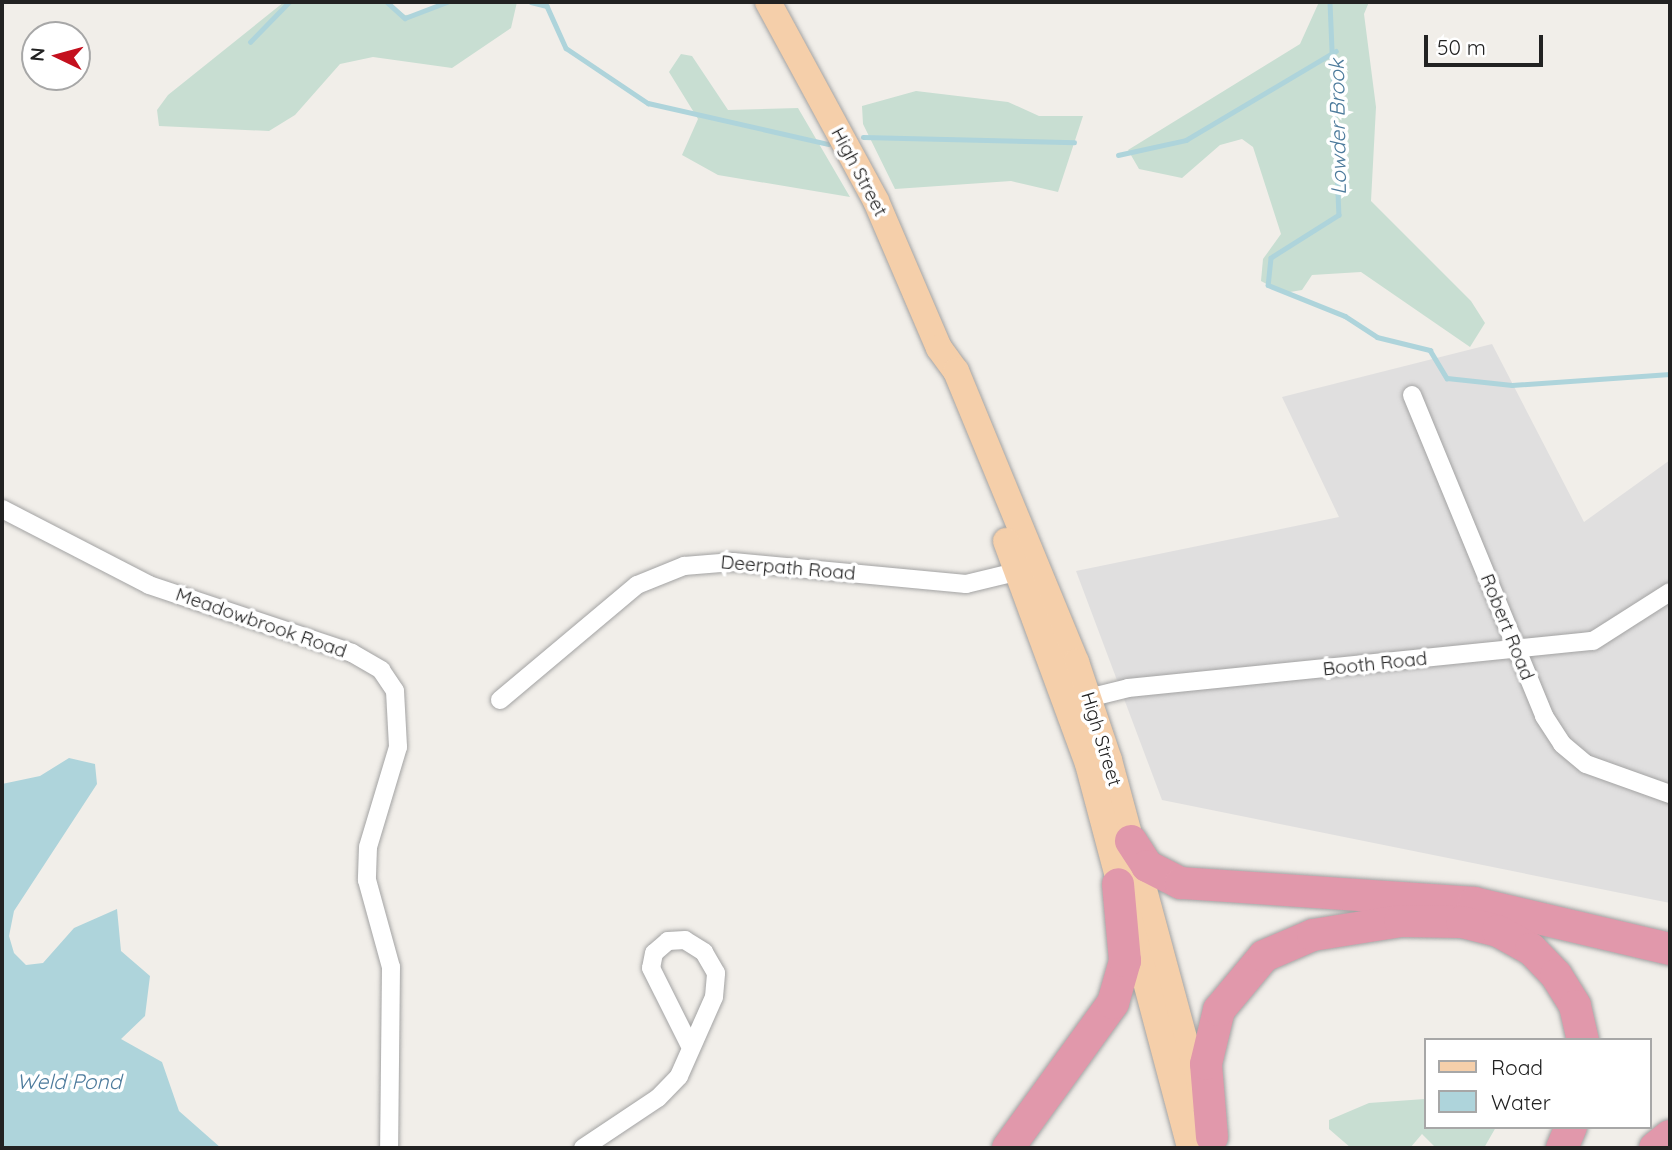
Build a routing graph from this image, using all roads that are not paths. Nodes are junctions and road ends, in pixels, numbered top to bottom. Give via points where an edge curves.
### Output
1 (768, 2) edge
2 (1412, 395) dead end
3 (2, 509) edge
4 (1026, 570) junction
5 (1670, 592) edge
6 (1517, 650) junction
7 (1079, 700) junction
8 (500, 701) dead end
9 (1670, 794) edge
10 (1131, 841) junction
11 (1118, 884) junction
12 (1670, 949) edge
13 (1583, 1038) edge
14 (689, 1044) junction
15 (1571, 1129) edge
16 (1670, 1136) edge
17 (1206, 1144) edge
18 (389, 1148) edge
19 (583, 1148) edge
20 (1008, 1148) edge
21 (1562, 1148) edge
22 (1655, 1148) edge

1 - 4 main road, High Street via 876,201 939,348 940,377
2 - 6 street, Robert Road
3 - 18 street, Meadowbrook Road via 68,549 149,585 352,653 381,670 395,691 398,747 368,847 366,880 391,967
4 - 7 main road, High Street
4 - 8 street, Deerpath Road via 966,584 733,562 684,566 631,590
5 - 6 street, Booth Road via 1593,641
6 - 7 street, Booth Road
6 - 9 street, Robert Road via 1562,744 1586,764
7 - 10 main road, High Street
7 - 11 main road, High Street
10 - 12 highway via 1147,866 1181,883 1474,903
10 - 17 main road, High Street
11 - 17 main road, High Street
11 - 20 highway via 1125,961 1113,1003
13 - 17 highway via 1575,1006 1556,975 1531,949 1498,931 1462,922 1400,921 1313,935 1264,956 1219,1010 1206,1065
14 - 14 street via 650,968 654,953 668,941 685,940 704,952 716,973 714,997
14 - 19 street via 679,1076 658,1098
15 - 21 highway
16 - 22 highway

